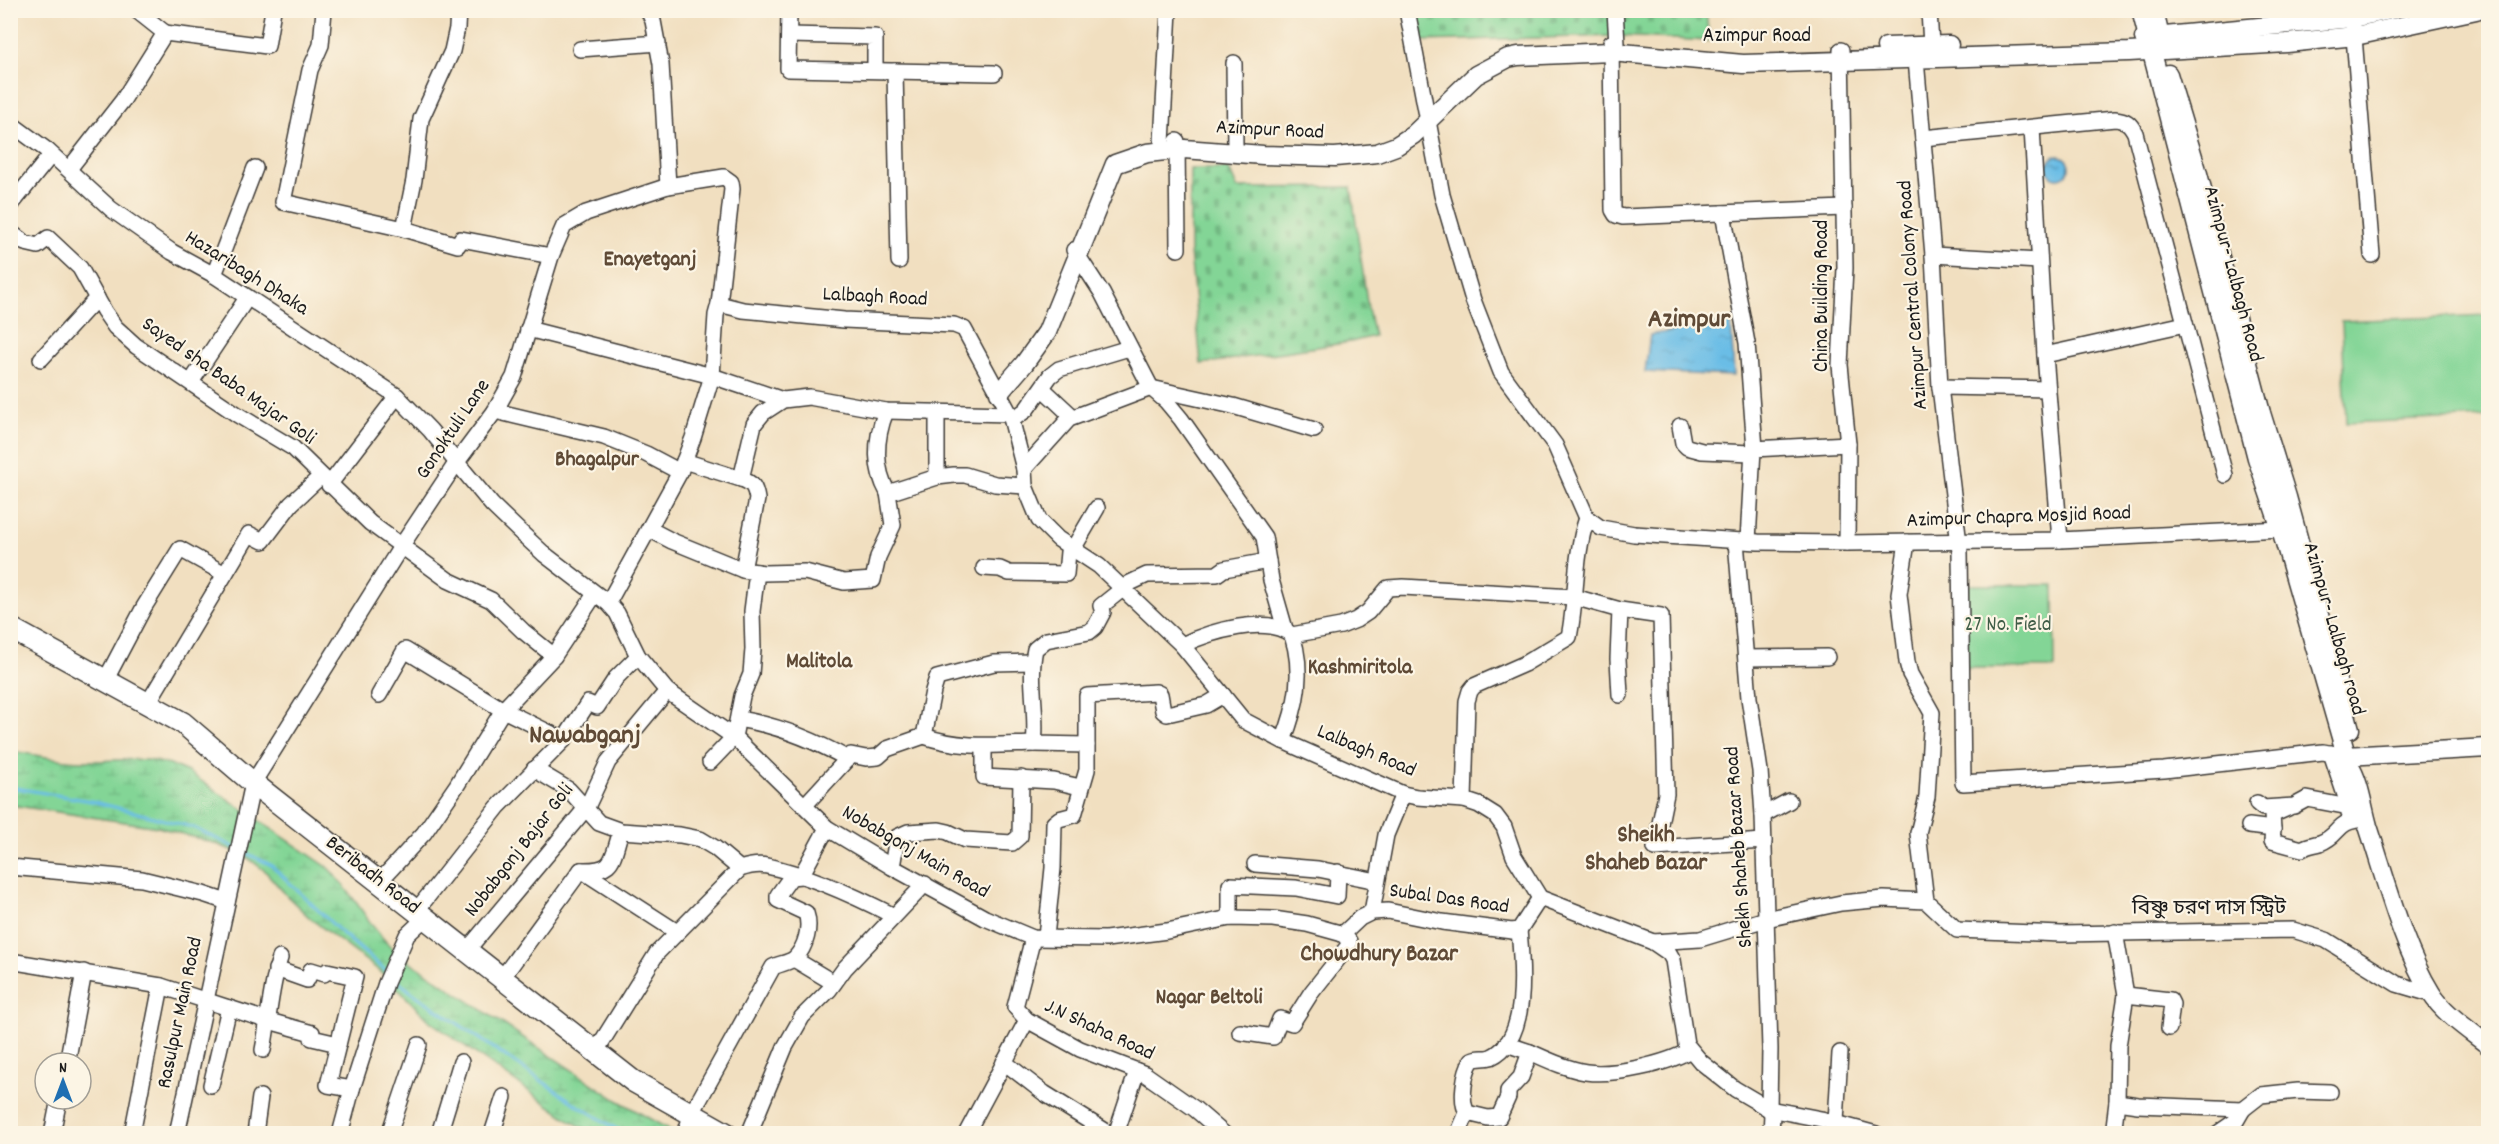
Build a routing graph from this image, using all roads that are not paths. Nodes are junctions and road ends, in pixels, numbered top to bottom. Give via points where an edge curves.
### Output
1 (136, 10) edge
2 (273, 10) edge
3 (324, 10) edge
4 (458, 10) edge
5 (648, 10) edge
6 (789, 10) edge
7 (1169, 10) edge
8 (1407, 10) edge
9 (1615, 10) edge
10 (1929, 10) edge
11 (2140, 10) edge
12 (2154, 10) edge
13 (2390, 10) edge
14 (2476, 10) edge
15 (2353, 27) junction
16 (165, 33) junction
17 (789, 34) junction
18 (658, 42) junction
19 (1613, 46) junction
20 (580, 49) dead end
21 (2156, 49) junction
22 (1920, 50) junction
23 (1841, 55) junction
24 (1234, 63) dead end
25 (875, 70) junction
26 (895, 71) junction
27 (994, 73) dead end
28 (1428, 117) junction
29 (10, 123) edge
30 (2032, 128) junction
31 (1923, 138) junction
32 (1172, 144) junction
33 (1235, 146) junction
34 (51, 155) junction
35 (255, 168) dead end
36 (69, 169) junction
37 (668, 186) junction
38 (10, 206) edge
39 (1844, 208) junction
40 (1723, 213) junction
41 (404, 229) junction
42 (10, 232) edge
43 (1178, 249) dead end
44 (1076, 253) junction
45 (1934, 255) junction
46 (2372, 255) dead end
47 (551, 256) junction
48 (898, 261) dead end
49 (2039, 261) junction
50 (214, 275) junction
51 (97, 298) junction
52 (247, 298) junction
53 (719, 304) junction
54 (2185, 324) junction
55 (528, 328) junction
56 (1129, 348) junction
57 (2045, 354) junction
58 (41, 359) dead end
59 (712, 376) junction
60 (191, 382) junction
61 (1940, 387) junction
62 (1151, 388) junction
63 (996, 389) junction
64 (1043, 389) junction
65 (2048, 389) junction
66 (397, 396) junction
67 (783, 400) junction
68 (495, 411) junction
69 (886, 411) junction
70 (938, 412) junction
71 (1011, 417) junction
72 (1073, 417) junction
73 (1680, 426) dead end
74 (1314, 430) dead end
75 (1848, 444) junction
76 (1754, 451) junction
77 (458, 462) junction
78 (682, 466) junction
79 (1024, 469) junction
80 (2225, 475) dead end
81 (937, 477) junction
82 (741, 479) junction
83 (325, 481) junction
84 (1025, 486) junction
85 (888, 493) junction
86 (2269, 495) joint
87 (1097, 508) dead end
88 (1587, 518) junction
89 (649, 529) junction
90 (2281, 529) junction
91 (1959, 540) junction
92 (2060, 540) junction
93 (1747, 541) junction
94 (1907, 542) junction
95 (1847, 543) junction
96 (402, 546) junction
97 (1073, 549) junction
98 (1268, 561) junction
99 (1738, 567) junction
100 (984, 568) dead end
101 (750, 571) junction
102 (225, 574) junction
103 (1121, 588) junction
104 (595, 594) junction
105 (1574, 597) junction
106 (608, 603) junction
107 (1620, 610) junction
108 (10, 628) edge
109 (1289, 632) junction
110 (1182, 645) junction
111 (554, 656) junction
112 (638, 656) junction
113 (1827, 657) dead end
114 (1746, 658) junction
115 (1032, 662) junction
116 (105, 681) junction
117 (667, 691) junction
118 (379, 695) dead end
119 (1223, 695) junction
120 (1620, 695) dead end
121 (148, 703) junction
122 (503, 710) junction
123 (738, 719) junction
124 (924, 736) junction
125 (734, 737) junction
126 (564, 740) junction
127 (1283, 741) junction
128 (1034, 744) junction
129 (1087, 745) junction
130 (984, 747) junction
131 (2488, 748) edge
132 (848, 759) junction
133 (2488, 759) edge
134 (2349, 761) junction
135 (710, 762) dead end
136 (534, 769) junction
137 (1022, 778) junction
138 (1080, 787) junction
139 (251, 793) junction
140 (1403, 794) junction
141 (1464, 800) junction
142 (1789, 801) dead end
143 (2257, 803) dead end
144 (805, 805) junction
145 (2294, 806) junction
146 (587, 807) junction
147 (1763, 815) junction
148 (2355, 815) junction
149 (2249, 826) dead end
150 (827, 828) junction
151 (2273, 830) junction
152 (621, 831) junction
153 (1764, 841) junction
154 (1254, 864) dead end
155 (10, 867) edge
156 (892, 867) junction
157 (234, 869) joint
158 (740, 869) junction
159 (581, 870) junction
160 (1338, 872) junction
161 (801, 876) junction
162 (380, 881) junction
163 (1377, 881) junction
164 (925, 884) junction
165 (1540, 898) junction
166 (227, 902) junction
167 (1926, 902) junction
168 (1372, 912) junction
169 (421, 914) junction
170 (894, 916) junction
171 (1224, 919) junction
172 (1766, 920) junction
173 (1519, 930) junction
174 (677, 932) junction
175 (2115, 932) junction
176 (1343, 934) junction
177 (1040, 938) junction
178 (1653, 942) junction
179 (468, 950) junction
180 (795, 959) junction
181 (10, 961) edge
182 (84, 972) junction
183 (502, 978) junction
184 (834, 983) junction
185 (161, 986) junction
186 (2431, 994) junction
187 (2126, 995) junction
188 (205, 1001) junction
189 (229, 1008) junction
190 (1027, 1020) junction
191 (269, 1021) junction
192 (2169, 1028) dead end
193 (1240, 1032) dead end
194 (338, 1044) junction
195 (1506, 1044) junction
196 (419, 1045) dead end
197 (2488, 1045) edge
198 (262, 1050) dead end
199 (1690, 1050) junction
200 (69, 1051) edge
201 (596, 1051) junction
202 (1530, 1052) junction
203 (1840, 1053) dead end
204 (462, 1062) dead end
205 (1004, 1062) junction
206 (1137, 1071) junction
207 (211, 1085) dead end
208 (352, 1089) junction
209 (2330, 1092) dead end
210 (260, 1097) dead end
211 (504, 1097) dead end
212 (2117, 1102) junction
213 (2243, 1109) junction
214 (57, 1111) edge
215 (1770, 1111) junction
216 (1467, 1113) junction
217 (1836, 1122) junction
218 (689, 1124) edge
219 (1091, 1129) edge
220 (52, 1134) edge
221 (132, 1134) edge
222 (177, 1134) edge
223 (255, 1134) edge
224 (340, 1134) edge
225 (389, 1134) edge
226 (440, 1134) edge
227 (492, 1134) edge
228 (727, 1134) edge
229 (749, 1134) edge
230 (966, 1134) edge
231 (1110, 1134) edge
232 (1116, 1134) edge
233 (1224, 1134) edge
234 (1458, 1134) edge
235 (1771, 1134) edge
236 (1876, 1134) edge
237 (2113, 1134) edge
238 (2217, 1134) edge

1 - 16 street
2 - 16 street via 267,46
3 - 41 street via 321,45 310,70 283,202
4 - 41 street via 452,51 420,119
5 - 18 street
6 - 17 street
7 - 32 street
8 - 28 street
9 - 19 street
10 - 22 street, Azimpur Central Colony Road
11 - 21 main road
12 - 21 main road
13 - 15 main road, Azimpur Road
14 - 15 main road, Azimpur Road
15 - 21 main road, Azimpur Road
15 - 46 street
16 - 36 street via 123,100
17 - 25 street via 875,37
17 - 25 street via 788,69
18 - 20 street
18 - 37 street
19 - 23 main road, Azimpur Road
19 - 28 main road, Azimpur Road via 1504,49 1483,61
19 - 40 street via 1616,215
21 - 22 main road, Azimpur Road
21 - 86 main road, Azimpur- Lalbagh Road
21 - 134 main road via 2197,171 2260,412 2344,702
22 - 23 main road, Azimpur Road
22 - 31 street, Azimpur Central Colony Road
23 - 39 street, China Building Road
24 - 33 street
25 - 26 street
26 - 27 street
26 - 48 street
28 - 32 main road, Azimpur Road via 1413,135 1396,146 1359,156 1263,155
28 - 33 main road, Azimpur Road via 1394,141 1358,150
28 - 88 street via 1442,195 1490,346 1501,372 1554,445
29 - 34 street, Hazaribagh Dhaka
30 - 31 street
30 - 49 street
30 - 54 street via 2115,119 2131,124
31 - 45 street, Azimpur Central Colony Road
32 - 33 main road, Azimpur Road
32 - 43 street
32 - 44 main road, Azimpur Road via 1136,148 1105,164
34 - 36 street, Hazaribagh Dhaka
34 - 38 street
35 - 50 street
36 - 50 street, Hazaribagh Dhaka via 120,215 171,252
37 - 47 street, Gonoktuli Lane via 586,213 564,226
37 - 53 street, Gonoktuli Lane via 724,177 731,182
39 - 40 street
39 - 75 street, China Building Road via 1840,365
40 - 76 street, Shekh Shaheb Bazar Road via 1747,344
41 - 47 street via 458,245 461,238
42 - 51 street, Sayed sha Baba Majar Goli via 25,243 38,246 48,238 80,268
44 - 56 street via 1102,293
44 - 63 main road, Azimpur Road via 1038,328
45 - 49 street
45 - 61 street, Azimpur Central Colony Road
47 - 55 street, Gonoktuli Lane
49 - 57 street
50 - 52 street, Hazaribagh Dhaka
51 - 58 street
51 - 60 street, Sayed sha Baba Majar Goli via 115,327 136,346
52 - 60 street
52 - 66 street, Hazaribagh Dhaka
53 - 59 street
53 - 63 street, Lalbagh Road via 742,310 844,320 954,325 970,336
54 - 57 street
54 - 80 street
55 - 59 street
55 - 68 street, Gonoktuli Lane via 514,377
56 - 62 street
56 - 64 street via 1059,369
57 - 65 street
59 - 67 street
59 - 78 street
60 - 83 street, Sayed sha Baba Majar Goli via 293,448
61 - 65 street
61 - 91 street, Azimpur Central Colony Road
62 - 72 street
62 - 74 street via 1233,406
62 - 98 street via 1180,419 1264,537
63 - 71 street, Lalbagh Road
64 - 71 street via 1026,410
64 - 72 street
65 - 92 street
66 - 77 street, Hazaribagh Dhaka
66 - 83 street
67 - 69 street via 809,398
67 - 82 street via 754,424
68 - 77 street, Gonoktuli Lane
68 - 78 street via 603,437
69 - 70 street
69 - 85 street via 876,448 882,483
70 - 71 street
70 - 81 street
71 - 79 street, Lalbagh Road
72 - 79 street
73 - 76 street via 1683,443 1692,449
75 - 76 street
75 - 95 street, China Building Road
76 - 93 street, Shekh Shaheb Bazar Road
77 - 96 street, Gonoktuli Lane
77 - 104 street, Nobabgonj Main Road via 492,505
78 - 82 street
78 - 89 street
79 - 84 street, Lalbagh Road
81 - 84 street via 965,475 996,484
81 - 85 street
82 - 101 street via 752,483 757,499
83 - 96 street, Sayed sha Baba Majar Goli via 370,523
83 - 102 street via 280,518 263,541 249,534
84 - 97 street, Lalbagh Road via 1039,520
85 - 101 street via 893,525 878,557 873,580 844,582 806,572
86 - 90 main road, Azimpur- Lalbagh road
87 - 97 street
88 - 93 street, Azimpur Chapra Mosjid Road via 1601,528 1634,534
88 - 105 street via 1579,545
89 - 101 street
89 - 106 street
90 - 92 street, Azimpur Chapra Mosjid Road
90 - 134 main road, Azimpur- Lalbagh road
91 - 92 street, Azimpur Chapra Mosjid Road
91 - 94 street, Azimpur Chapra Mosjid Road
91 - 134 street, Azimpur Central Colony Road via 1963,783
93 - 95 street, Azimpur Chapra Mosjid Road
93 - 99 street, Shekh Shaheb Bazar Road
93 - 99 street
94 - 95 street, Azimpur Chapra Mosjid Road
94 - 167 street via 1899,594 1907,662 1932,713 1927,796 1918,833
96 - 111 street, Sayed sha Baba Majar Goli via 448,580 491,600
96 - 139 street, Gonoktuli Lane
97 - 100 street via 1068,552 1066,574 1009,573
97 - 103 street, Lalbagh Road via 1099,566
98 - 103 street via 1224,568 1217,574 1147,575
98 - 109 street
99 - 114 street, Shekh Shaheb Bazar Road
101 - 123 street via 751,674
102 - 116 street via 180,549
102 - 121 street
103 - 110 street, Lalbagh Road
103 - 115 street via 1101,606 1103,612 1089,632 1046,640 1035,649
104 - 106 street, Nobabgonj Main Road
104 - 111 street
105 - 107 street
105 - 109 street via 1388,588 1356,620 1341,626
105 - 141 street via 1569,638 1470,691
106 - 112 street, Nobabgonj Main Road
107 - 120 street
107 - 153 street via 1662,616 1666,794 1655,849
108 - 116 highway, Beribadh Road
109 - 110 street via 1240,627
109 - 127 street via 1297,649 1300,674 1296,702
110 - 119 street, Lalbagh Road
111 - 122 street
112 - 117 street, Nobabgonj Main Road
112 - 126 street via 616,678 597,707 588,703
113 - 114 street
114 - 147 street, Shekh Shaheb Bazar Road
115 - 124 street via 994,663 938,678
115 - 128 street
116 - 121 highway, Beribadh Road
117 - 125 street, Nobabgonj Main Road
117 - 146 street, Nobabgonj Bajar Goli via 608,762
118 - 122 street via 405,650
119 - 127 street, Lalbagh Road via 1243,720
119 - 129 street via 1206,705 1167,714 1160,694 1156,693 1088,695
121 - 139 highway, Beribadh Road via 183,723
122 - 126 street
122 - 162 street via 424,833
123 - 125 street
123 - 132 street via 793,732
124 - 130 street via 940,742
124 - 132 street via 887,749 878,757 851,755
125 - 135 street
125 - 144 street, Nobabgonj Main Road
126 - 136 street
127 - 140 street, Lalbagh Road
128 - 129 street
128 - 130 street
129 - 138 street via 1086,770
130 - 137 street via 984,777
131 - 134 main road
132 - 144 street
133 - 134 main road
134 - 148 main road, Azimpur- Lalbagh road
134 - 148 street
136 - 146 street via 569,790
136 - 169 street via 498,807
137 - 138 street
137 - 156 street via 1017,840 965,840 948,832 908,832 897,837
138 - 177 street via 1074,815 1054,823 1053,868
139 - 157 street, Gonoktuli Lane
139 - 162 highway, Beribadh Road
140 - 141 street, Lalbagh Road
140 - 163 street, Subal Das Road via 1386,835
141 - 165 street, Lalbagh Road via 1495,814
142 - 147 street
143 - 145 street via 2263,808
144 - 150 street, Nobabgonj Main Road
145 - 148 street via 2307,799
145 - 151 street via 2272,815
146 - 152 street via 599,822
146 - 179 street, Nobabgonj Bajar Goli
147 - 153 street, Shekh Shaheb Bazar Road
148 - 151 street via 2320,843 2302,849 2272,841
148 - 186 main road, Azimpur- Lalbagh road
149 - 151 street
150 - 156 street, Nobabgonj Main Road
150 - 161 street
152 - 158 street via 700,839
152 - 159 street via 608,866 602,870
153 - 172 street, Shekh Shaheb Bazar Road
154 - 160 street, Subal Das Road
155 - 166 street via 142,879
156 - 164 street, Nobabgonj Main Road
157 - 166 street, Rasulpur Main Road
158 - 161 street via 767,866
158 - 174 street
159 - 174 street
159 - 183 street
160 - 163 street, Subal Das Road
160 - 171 street via 1337,896 1266,885 1230,885
161 - 170 street
161 - 180 street via 791,877 778,895 778,900 806,913 810,925
162 - 169 highway, Beribadh Road
163 - 168 street, Subal Das Road
164 - 170 street
164 - 177 street, Nobabgonj Main Road via 985,918
165 - 173 street, Subal Das Road
165 - 178 street
166 - 188 street, Rasulpur Main Road
167 - 172 street via 1884,899 1841,903
167 - 175 street, বিষ্ণু চরণ দাস স্ট্রিট via 1957,930
168 - 173 street, Subal Das Road
168 - 176 street, Subal Das Road
169 - 179 highway, Beribadh Road
169 - 208 street via 401,946 386,983
170 - 184 street
171 - 176 street via 1273,919
171 - 177 street via 1106,939
172 - 178 street via 1700,939
172 - 215 street, Shekh Shaheb Bazar Road
173 - 195 street via 1521,1003
174 - 201 street via 657,953
175 - 186 street, বিষ্ণু চরণ দাস স্ট্রিট via 2293,930 2326,940 2397,984
175 - 187 street
176 - 193 street via 1349,945 1292,1023 1280,1019 1273,1037
177 - 190 street, J.N Shaha Road via 1015,1007
178 - 199 street via 1673,960
179 - 183 highway, Beribadh Road
180 - 184 street
180 - 218 street via 773,968
181 - 182 street
182 - 185 street
182 - 200 street
183 - 201 highway, Beribadh Road
184 - 229 street via 793,1032
185 - 188 street
185 - 221 street
186 - 197 main road
187 - 192 street via 2170,1000
187 - 212 street via 2118,1046
188 - 189 street
188 - 222 street, Rasulpur Main Road
189 - 191 street
189 - 207 street
190 - 205 street
190 - 206 street, J.N Shaha Road via 1080,1049
191 - 194 street
191 - 194 street via 271,988 278,964 308,980 311,970 356,977
191 - 198 street
194 - 208 street via 328,1085
195 - 202 street
195 - 216 street via 1490,1057 1470,1062 1464,1098
196 - 225 street
199 - 202 street via 1658,1064 1608,1072 1567,1067
199 - 215 street via 1735,1089
201 - 218 highway, Beribadh Road
202 - 216 street via 1521,1077 1508,1090 1499,1117
203 - 217 street
204 - 226 street
205 - 219 street
205 - 230 street
206 - 232 street
206 - 233 street, J.N Shaha Road
208 - 224 street
209 - 213 street via 2262,1095
210 - 223 street
211 - 227 street
212 - 213 street
212 - 237 street
213 - 238 street via 2236,1121
214 - 220 street
215 - 217 street
215 - 235 street
216 - 234 street
217 - 236 street
218 - 228 highway, Beribadh Road
219 - 231 street

